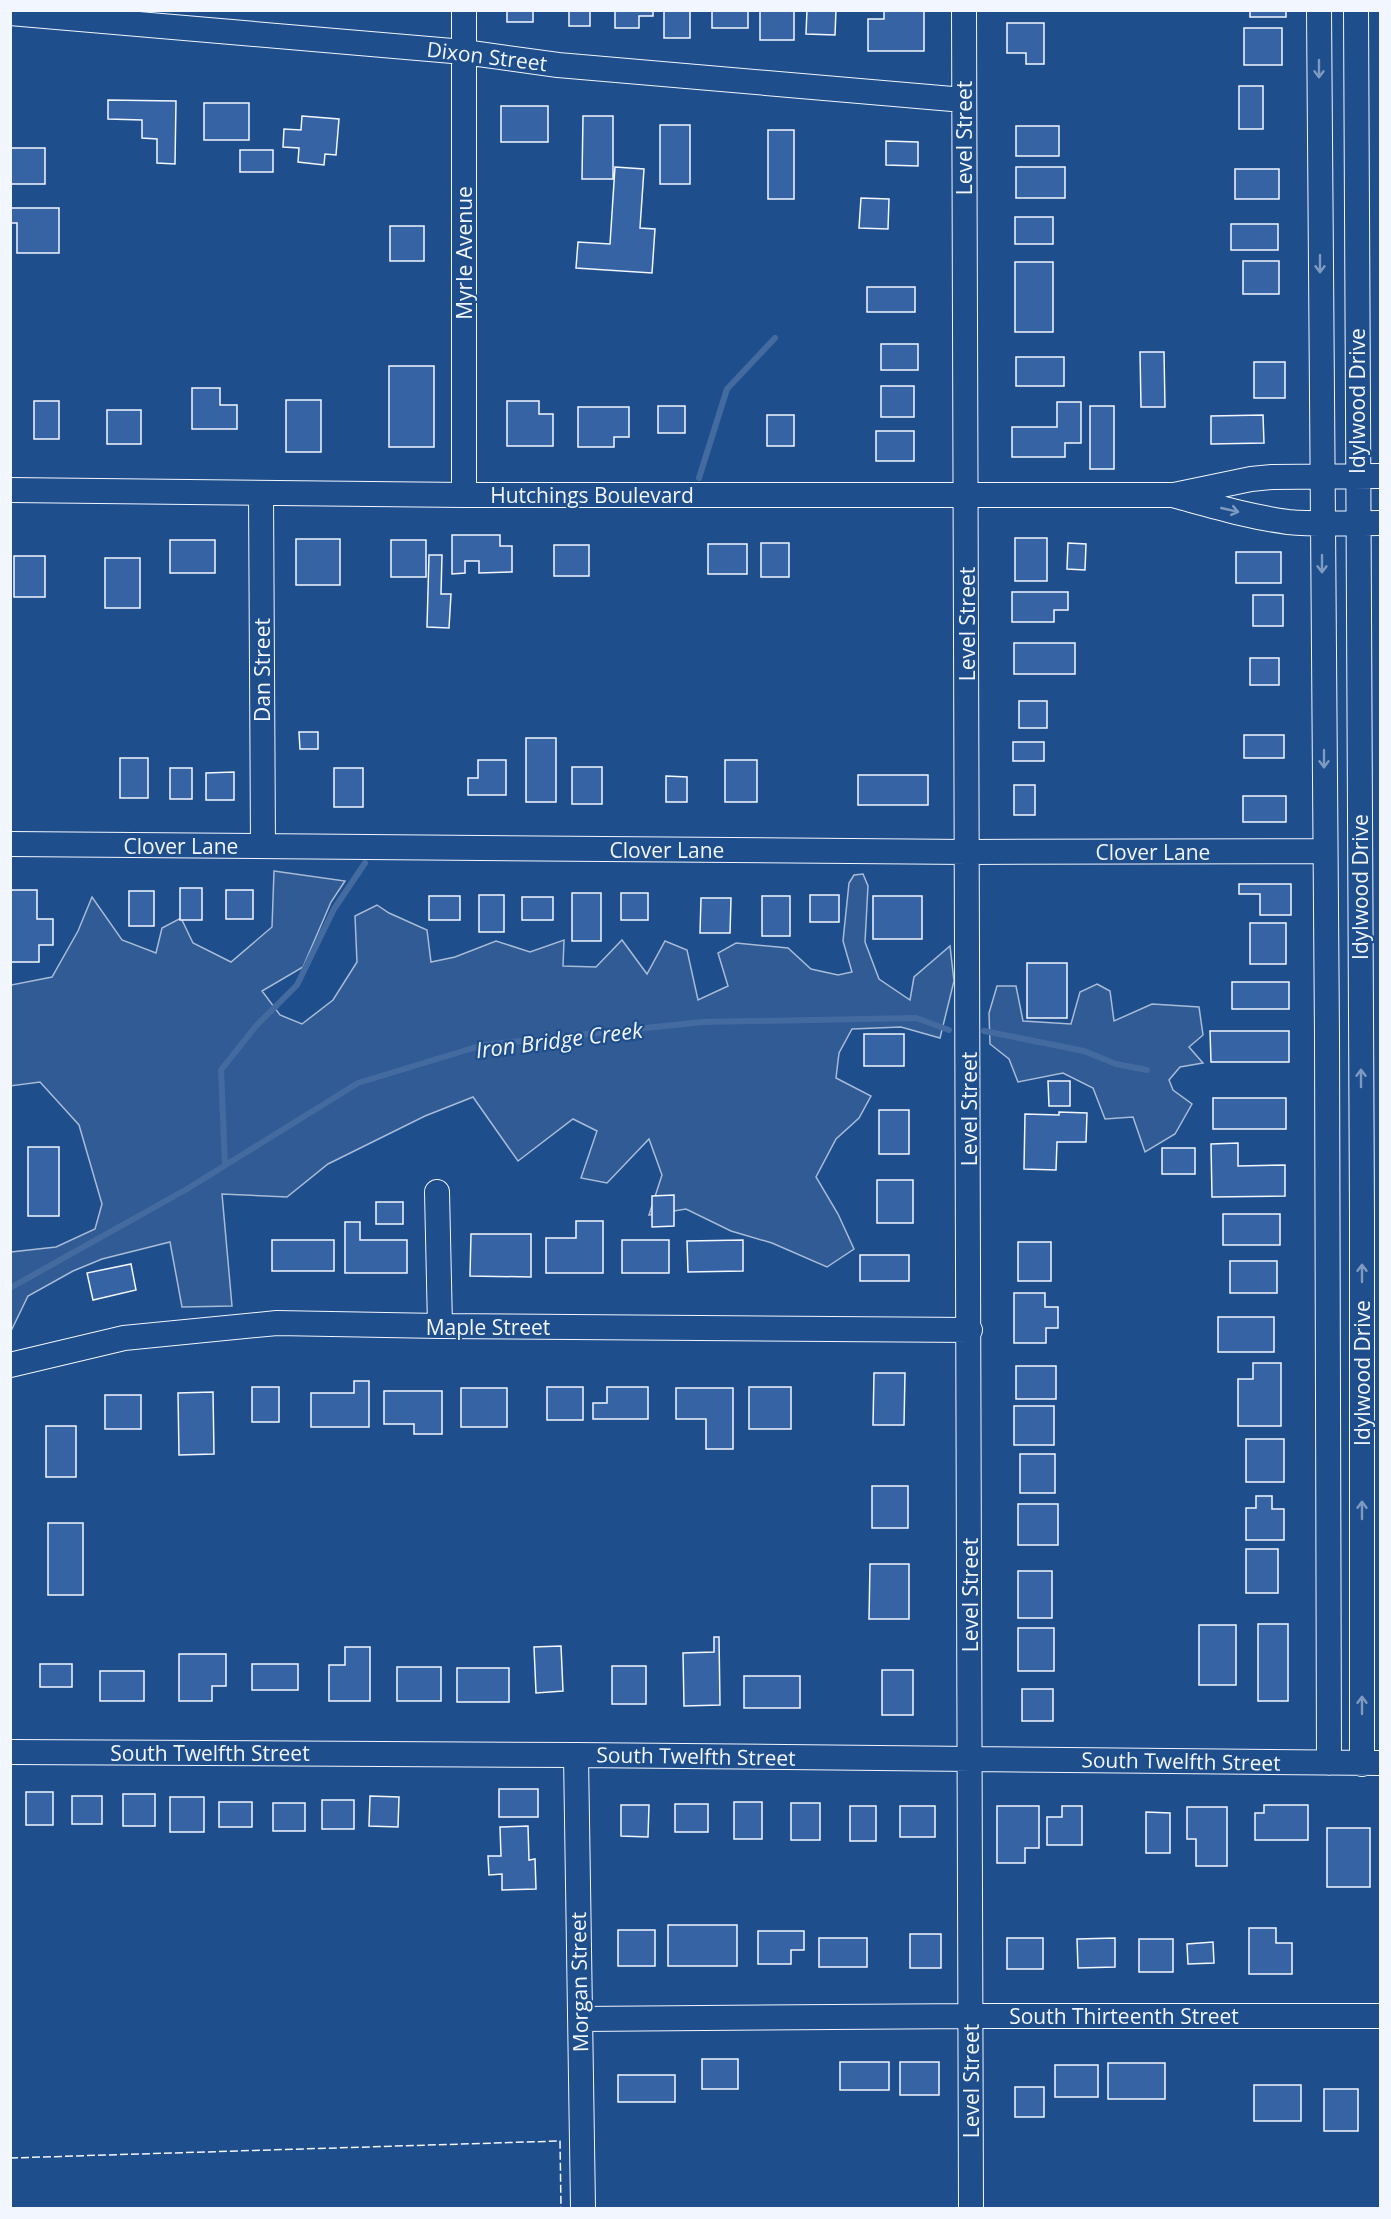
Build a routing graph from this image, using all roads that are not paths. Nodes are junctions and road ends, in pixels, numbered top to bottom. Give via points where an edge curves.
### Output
1 (465, 10) edge
2 (964, 10) edge
3 (1319, 10) edge
4 (1356, 10) edge
5 (10, 13) edge
6 (464, 52) junction
7 (964, 100) junction
8 (1321, 476) junction
9 (1369, 476) edge
10 (10, 490) edge
11 (261, 493) junction
12 (464, 495) junction
13 (1174, 495) junction
14 (966, 496) junction
15 (1369, 523) edge
16 (1322, 524) junction
17 (10, 844) edge
18 (263, 846) junction
19 (1324, 851) junction
20 (968, 852) junction
21 (1371, 1034) edge
22 (1327, 1036) junction
23 (437, 1192) dead end
24 (440, 1326) junction
25 (970, 1330) junction
26 (10, 1365) edge
27 (10, 1752) edge
28 (576, 1755) junction
29 (970, 1758) junction
30 (1329, 1763) junction
31 (1371, 1764) edge
32 (972, 2016) junction
33 (1380, 2016) edge
34 (580, 2019) junction
35 (583, 2208) edge
36 (971, 2208) edge

1 - 6 street, Myrle Avenue
2 - 7 street, Level Street
3 -> 8 street, Idylwood Drive
4 - 9 street, Idylwood Drive
5 - 6 street, Dixon Street
6 - 7 street, Dixon Street via 558,65
6 - 12 street, Myrle Avenue
7 - 14 street, Level Street
8 - 9 street, Hutchings Boulevard
8 - 13 street, Hutchings Boulevard via 1251,479
8 - 16 street, Idylwood Drive
9 - 15 street, Idylwood Drive
10 - 11 street, Hutchings Boulevard
11 - 12 street, Hutchings Boulevard
11 - 18 street, Dan Street
12 - 14 street, Hutchings Boulevard
13 - 14 street, Hutchings Boulevard
13 -> 16 street, Hutchings Boulevard via 1258,517
14 - 20 street, Level Street
15 - 16 street, Hutchings Boulevard
15 - 21 street, Idylwood Drive
16 -> 19 street, Idylwood Drive
17 - 18 street, Clover Lane
18 - 20 street, Clover Lane
19 - 20 street, Clover Lane
19 - 22 street, Idylwood Drive
20 - 25 street, Level Street
21 - 22 street
31 -> 21 street, Idylwood Drive
22 - 30 street, Idylwood Drive
23 - 24 street
24 - 25 street, Maple Street
24 - 26 street, Maple Street via 265,1324 124,1338
25 - 29 street, Level Street
27 - 28 street, South Twelfth Street
28 - 29 street, South Twelfth Street
28 - 34 street, Morgan Street
29 - 30 street, South Twelfth Street
29 - 32 street, Level Street
30 - 31 street, South Twelfth Street
32 - 33 street, South Thirteenth Street
32 - 34 street, South Thirteenth Street
32 - 36 street, Level Street
34 - 35 street, Morgan Street

